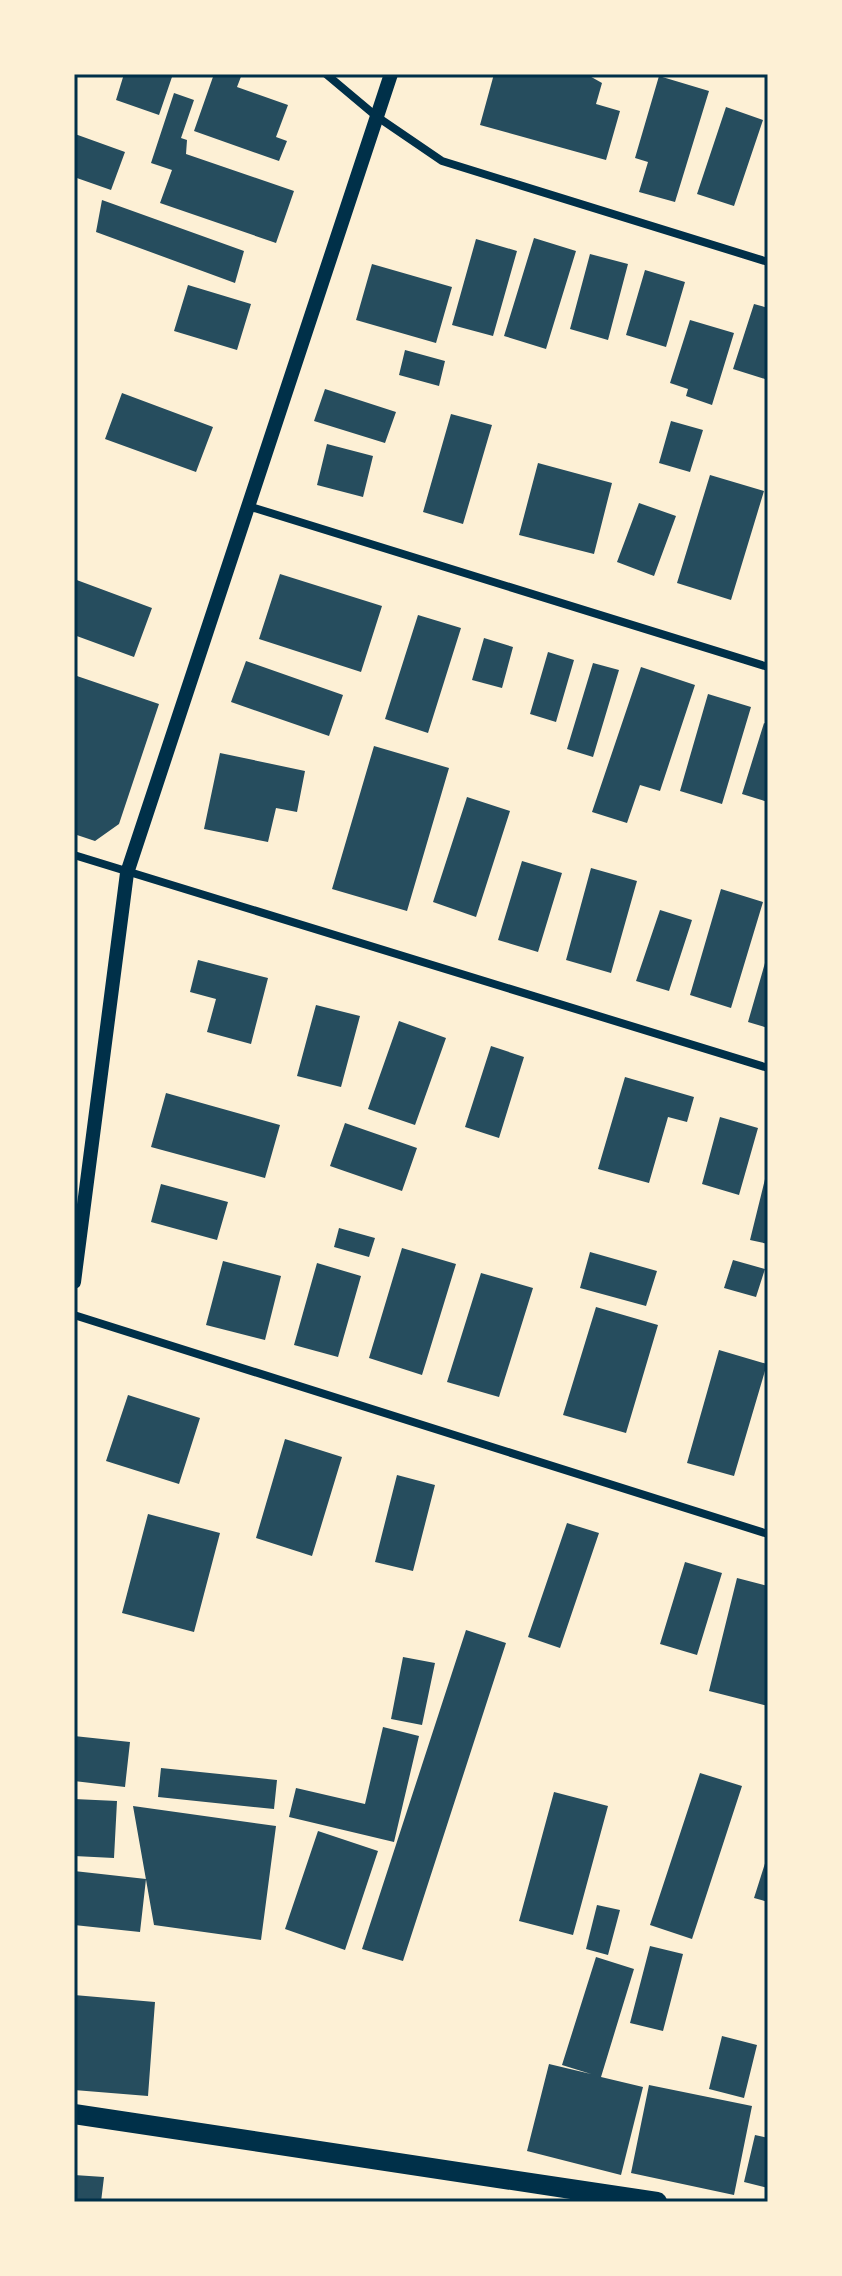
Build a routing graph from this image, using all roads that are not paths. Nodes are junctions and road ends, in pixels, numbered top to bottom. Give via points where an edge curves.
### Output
1 (326, 74) edge
2 (391, 74) edge
3 (376, 116) junction
4 (768, 262) edge
5 (248, 506) junction
6 (768, 667) edge
7 (74, 855) edge
8 (127, 873) junction
9 (768, 1068) edge
10 (74, 1282) edge
11 (74, 1315) edge
12 (768, 1534) edge
13 (74, 2114) edge
14 (635, 2200) edge
15 (657, 2202) edge

1 - 3 street
2 - 3 street
3 - 4 street via 442,161
3 - 5 street
5 - 6 street
5 - 8 street
7 - 8 street
8 - 9 street
8 - 10 street
11 - 12 street
13 - 14 main road
14 - 15 main road

